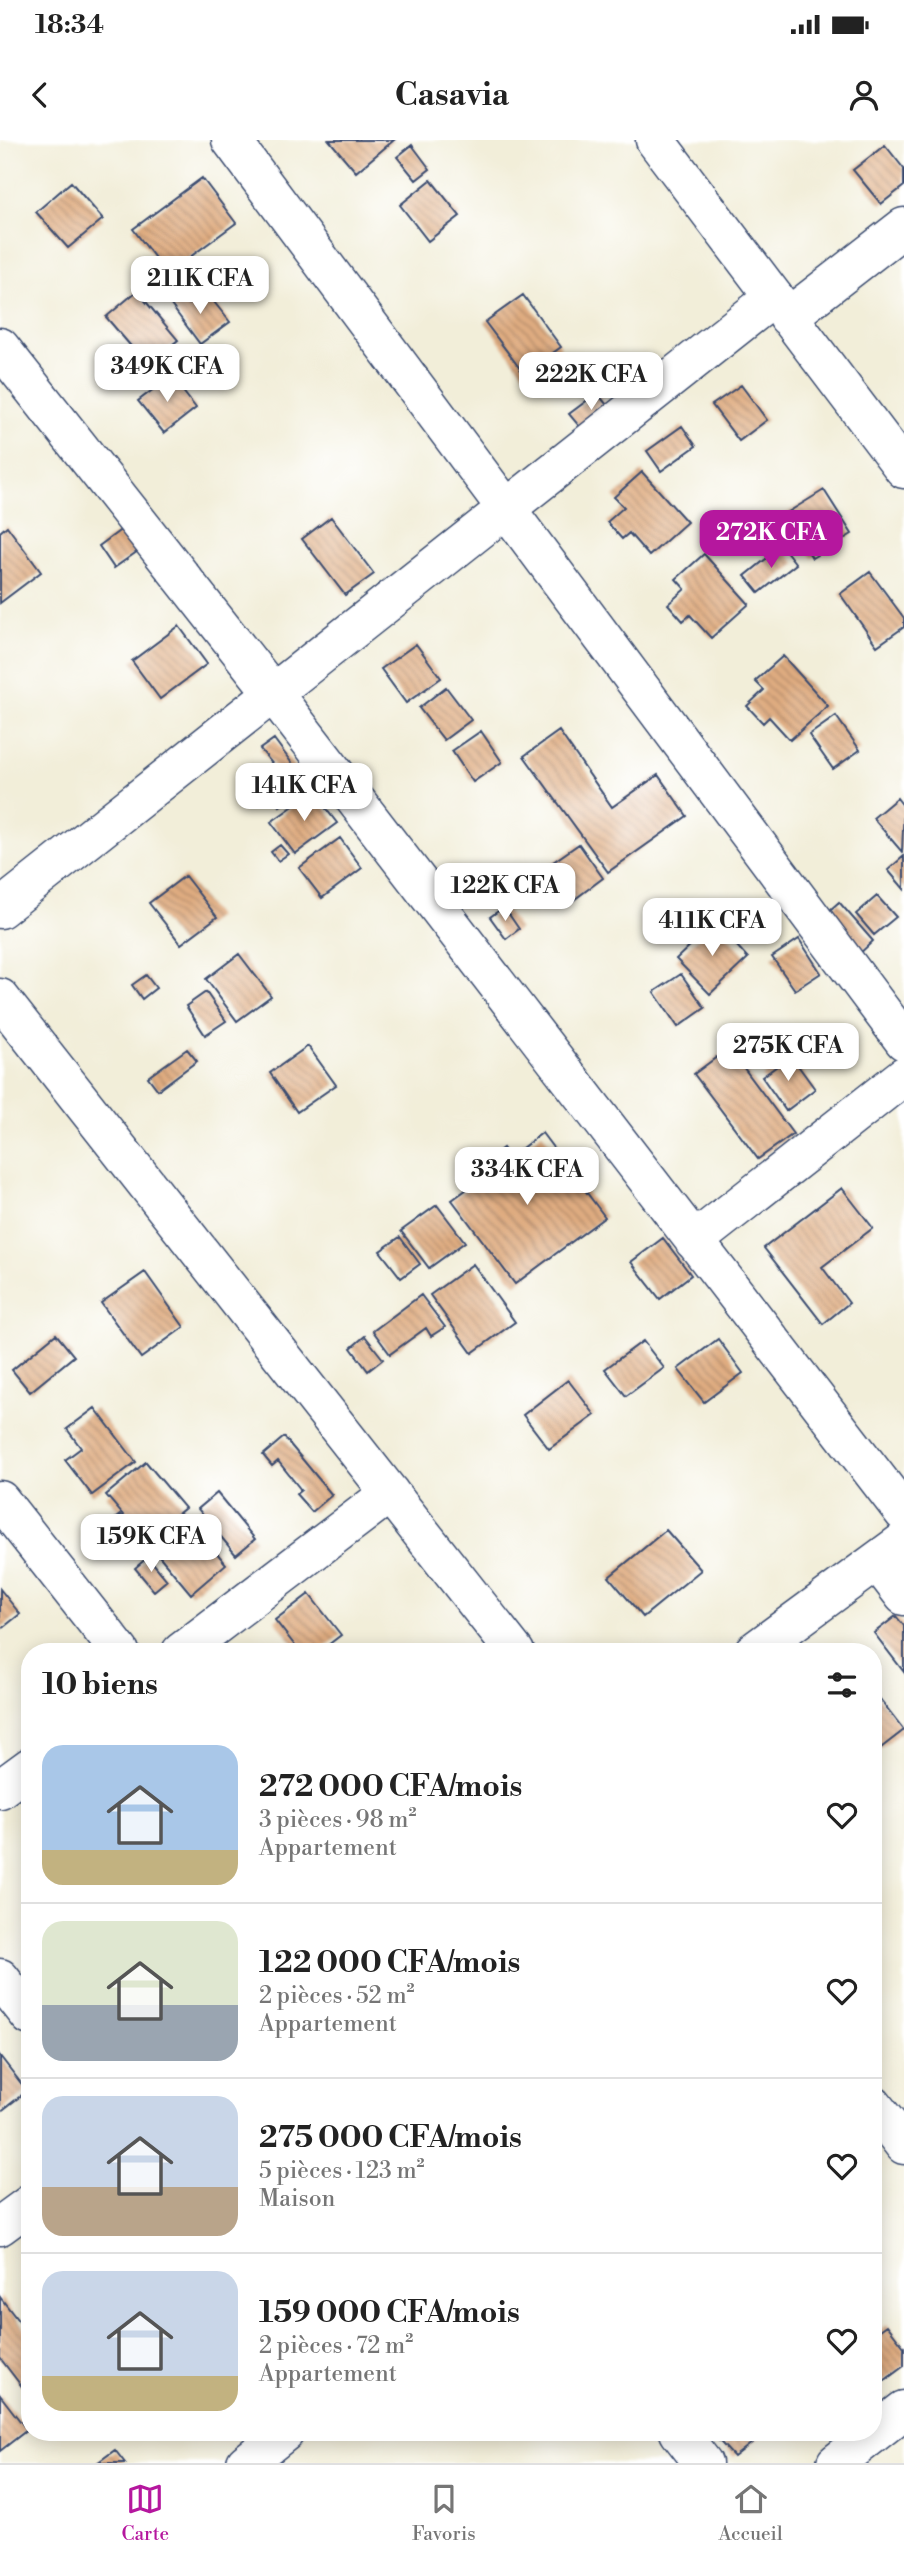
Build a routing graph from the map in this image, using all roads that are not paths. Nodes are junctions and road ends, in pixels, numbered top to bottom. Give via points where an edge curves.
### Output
1 (231, 140) edge
2 (654, 140) edge
3 (904, 227) edge
4 (781, 307) junction
5 (0, 346) edge
6 (904, 469) edge
7 (506, 509) junction
8 (273, 693) junction
9 (0, 909) edge
10 (0, 998) edge
11 (904, 1041) edge
12 (904, 1076) edge
13 (694, 1241) junction
14 (390, 1493) junction
15 (0, 1500) edge
16 (904, 1513) edge
17 (891, 1552) edge
18 (904, 1596) edge
19 (113, 1643) edge
20 (193, 1643) edge
21 (508, 1643) edge
22 (765, 1643) edge
23 (21, 1774) edge
24 (0, 1789) edge
25 (0, 1978) edge
26 (21, 2004) edge
27 (882, 2117) edge
28 (904, 2145) edge
29 (21, 2211) edge
30 (0, 2226) edge
31 (904, 2410) edge
32 (882, 2427) edge
33 (686, 2441) edge
34 (864, 2441) edge
35 (285, 2445) edge
36 (246, 2463) edge
37 (703, 2463) edge
38 (836, 2463) edge

1 - 7 street
2 - 4 street
3 - 4 street
4 - 6 street
4 - 7 street
5 - 8 street
7 - 8 street
7 - 11 street
8 - 9 street
8 - 13 street
10 - 14 street
12 - 13 street
13 - 16 street
14 - 20 street
14 - 21 street
15 - 19 street
17 - 18 street
17 - 22 street
23 - 24 street
25 - 26 street
27 - 28 street
29 - 30 street
31 - 32 street
33 - 37 street
34 - 38 street
35 - 36 street

